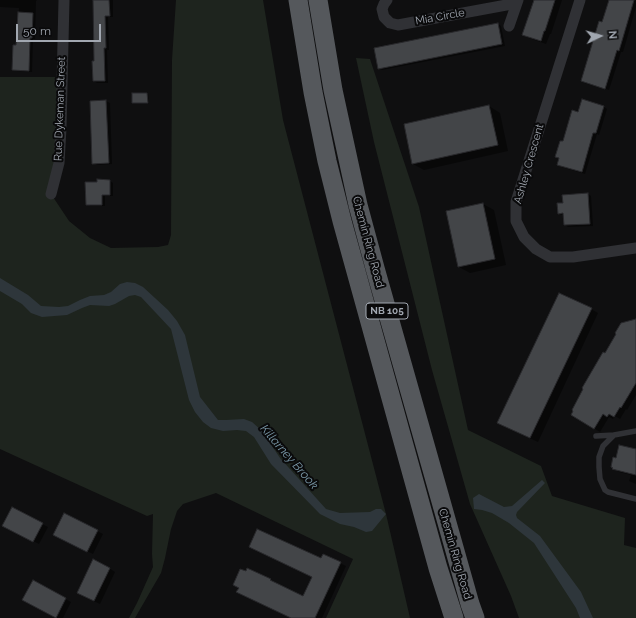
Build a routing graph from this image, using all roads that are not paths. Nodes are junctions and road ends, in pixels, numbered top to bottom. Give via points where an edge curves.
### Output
1 (64, 0) edge
2 (298, 0) edge
3 (318, 0) edge
4 (387, 0) edge
5 (580, 0) edge
6 (517, 2) edge
7 (509, 26) dead end
8 (50, 194) dead end
9 (636, 248) edge
10 (636, 431) edge
11 (614, 435) junction
12 (596, 436) dead end
13 (636, 499) edge
14 (454, 618) edge
15 (475, 618) edge

1 - 8 street, Rue Dykeman Street via 59,163
2 - 14 highway, Chemin Ring Road / NB 105 via 313,92 342,221
3 - 15 highway, Chemin Ring Road / NB 105 via 333,90 374,268
4 - 6 street, Mia Circle via 382,9 384,17 390,23 398,25
5 - 9 street, Ashley Crescent via 516,202 516,221 524,237 536,249 550,257 573,257
6 - 7 street
10 - 11 lane
11 - 12 lane
11 - 13 lane via 603,446 599,457 600,478 608,492

